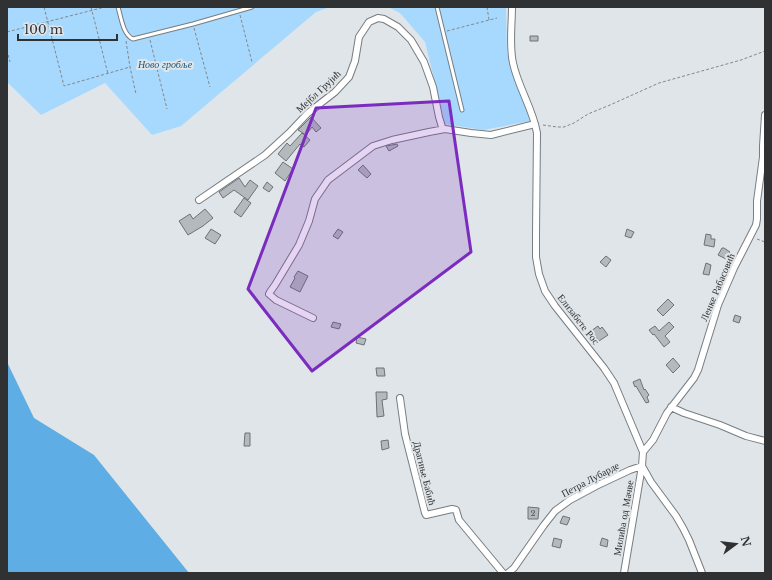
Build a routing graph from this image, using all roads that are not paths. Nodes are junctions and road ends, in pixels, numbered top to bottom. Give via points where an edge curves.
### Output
1 (118, 7) edge
2 (252, 7) edge
3 (437, 7) edge
4 (512, 7) edge
5 (462, 110) dead end
6 (765, 115) edge
7 (535, 124) junction
8 (444, 129) junction
9 (200, 200) dead end
10 (313, 318) dead end
11 (400, 398) dead end
12 (671, 407) junction
13 (765, 441) edge
14 (643, 452) junction
15 (642, 466) junction
16 (503, 573) edge
17 (508, 573) edge
18 (624, 573) edge
19 (702, 573) edge

1 - 2 lane via 125,32 128,38 133,39
3 - 5 lane
4 - 7 street, Елизабете Рос via 513,64
6 - 12 street, Ленке Рабасовић via 756,225 718,305 698,370
7 - 8 street via 492,135
7 - 14 street, Елизабете Рос via 536,257 539,274 545,291 555,306 614,383
8 - 9 street, Мејбл Грујић via 424,62 411,40 398,27 378,18 369,22 359,37 349,77 335,92 308,113 265,155
8 - 10 street via 373,146 328,180 315,199 299,245 269,294
11 - 16 street, Драгиње Бабић via 405,434 426,515 456,510 459,520
12 - 13 street
12 - 14 street, Ленке Рабасовић via 653,440
14 - 15 street, Елизабете Рос
15 - 17 street, Петра Лубарде via 596,486 555,510
15 - 18 street, Милића од Мачве
15 - 19 street via 683,528

